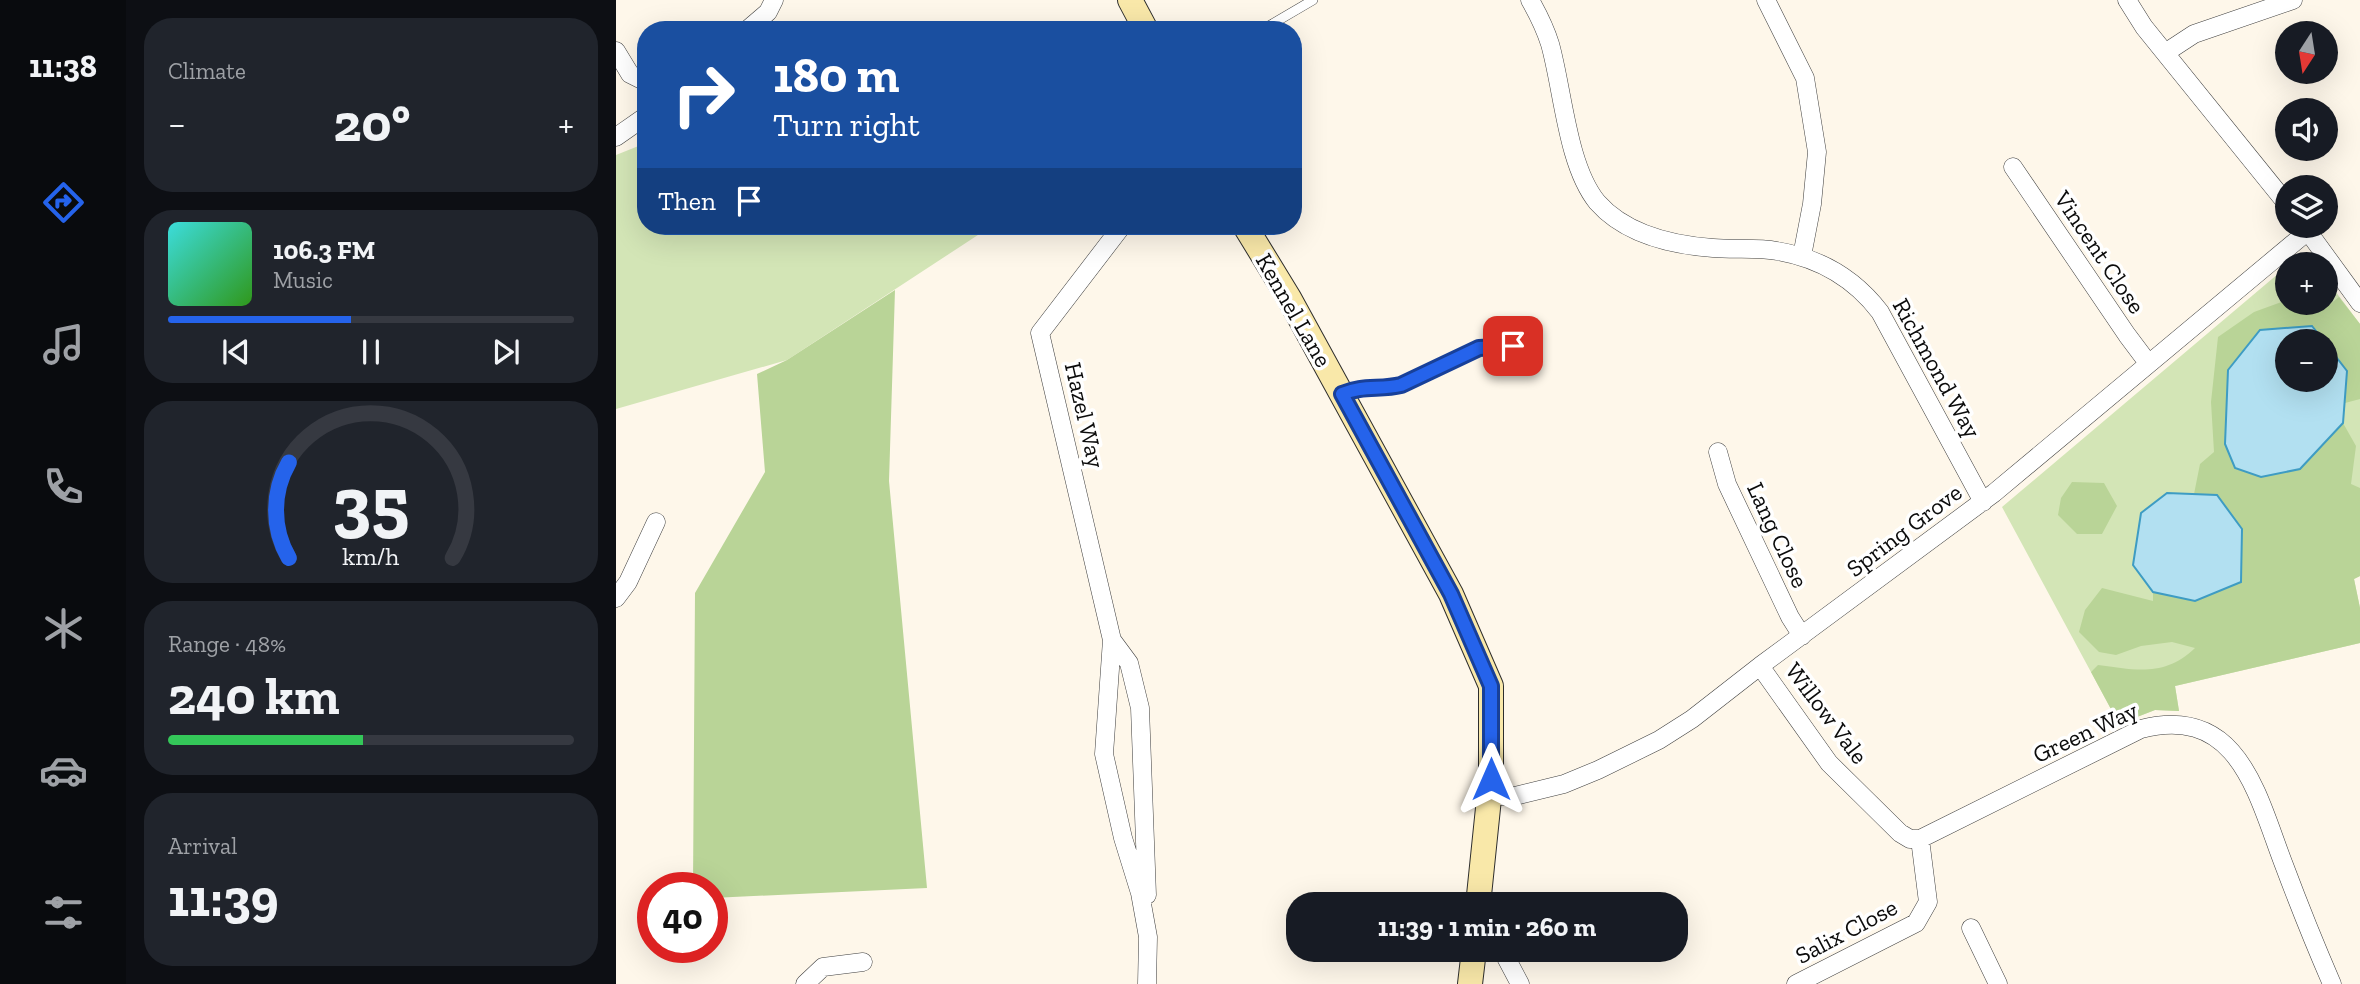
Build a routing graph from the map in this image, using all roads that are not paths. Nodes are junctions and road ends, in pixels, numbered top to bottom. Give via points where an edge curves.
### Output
1 (775, 0) edge
2 (1130, 0) edge
3 (1313, 0) edge
4 (1530, 0) edge
5 (1766, 0) edge
6 (2127, 0) edge
7 (2293, 0) edge
8 (758, 21) edge
9 (1141, 21) edge
10 (1277, 21) edge
11 (616, 51) edge
12 (2165, 53) junction
13 (637, 78) edge
14 (637, 122) edge
15 (616, 137) edge
16 (2012, 167) dead end
17 (2275, 188) edge
18 (1115, 235) edge
19 (1250, 235) edge
20 (2294, 238) edge
21 (2313, 238) edge
22 (1802, 256) junction
23 (2360, 303) edge
24 (1516, 326) dead end
25 (1513, 346) junction
26 (1531, 358) dead end
27 (2148, 363) junction
28 (1342, 394) junction
29 (1718, 452) dead end
30 (1983, 502) junction
31 (656, 522) dead end
32 (616, 598) edge
33 (1802, 636) junction
34 (1112, 640) junction
35 (1760, 666) junction
36 (1489, 796) junction
37 (1920, 839) junction
38 (1479, 892) edge
39 (1971, 928) dead end
40 (1148, 937) junction
41 (863, 962) dead end
42 (1473, 962) edge
43 (1508, 962) edge
44 (805, 984) edge
45 (1147, 984) edge
46 (1470, 984) edge
47 (1520, 984) edge
48 (1796, 984) edge
49 (1998, 984) edge
50 (2332, 984) edge

1 - 8 street
2 - 9 street
3 - 10 lane
4 - 22 street, Richmond Way via 1549,43 1577,163 1596,200 1611,216 1656,238 1686,245
5 - 22 street via 1805,78 1817,152
6 - 12 street
7 - 12 street via 2194,34
11 - 13 street via 630,75
12 - 17 street
14 - 15 street
16 - 27 street, Vincent Close
18 - 34 street, Hazel Way via 1040,333
19 - 28 street, Kennel Lane
20 - 27 street, Spring Grove
21 - 23 street
22 - 30 street, Richmond Way via 1848,279 1880,312
24 - 25 lane
25 - 26 lane
25 - 28 lane via 1479,348 1401,385 1356,387
27 - 30 street, Spring Grove
28 - 36 street, Kennel Lane via 1451,594 1491,686
29 - 33 street, Lang Close via 1727,484
30 - 33 street, Spring Grove
31 - 32 street
33 - 35 street, Spring Grove
34 - 40 street, Hazel Way via 1104,754
34 - 40 street, Hazel Way via 1129,663 1140,708
35 - 36 street, Spring Grove via 1692,719 1598,770 1527,793
35 - 37 street, Willow Vale via 1829,763 1900,833
36 - 38 street, Kennel Lane
37 - 48 street, Salix Close via 1928,902 1916,923
37 - 50 street, Green Way via 2141,729 2167,725 2195,729 2213,736 2246,768
39 - 49 street
40 - 45 street, Hazel Way
41 - 44 street via 823,967
42 - 46 street
43 - 47 street

